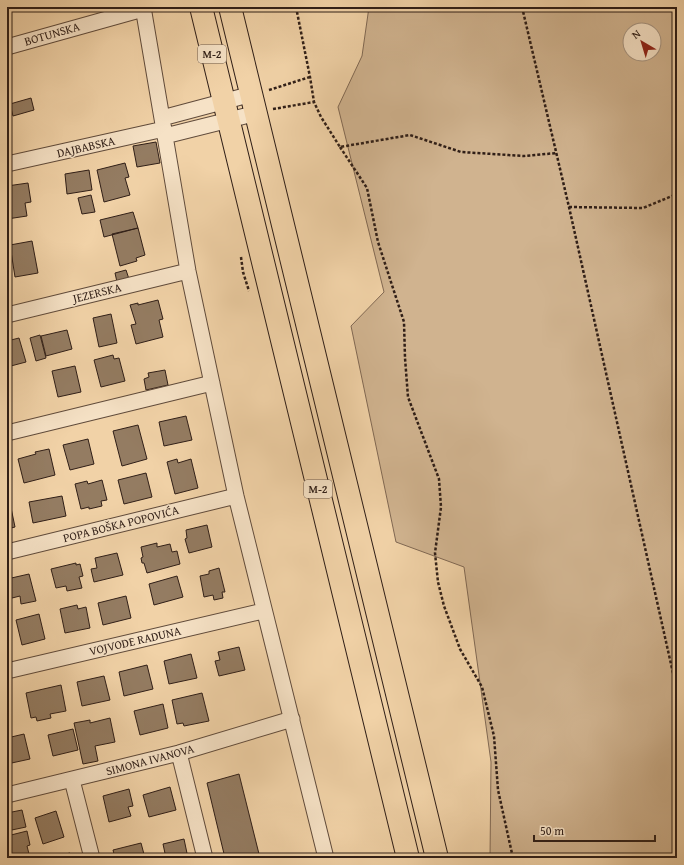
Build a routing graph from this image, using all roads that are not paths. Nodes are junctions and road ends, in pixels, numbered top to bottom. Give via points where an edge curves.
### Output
1 (201, 7) edge
2 (230, 7) edge
3 (143, 8) edge
4 (7, 47) edge
5 (254, 104) junction
6 (226, 111) junction
7 (164, 128) junction
8 (7, 164) edge
9 (188, 271) junction
10 (7, 315) edge
11 (212, 382) junction
12 (7, 433) edge
13 (236, 496) junction
14 (7, 552) edge
15 (263, 611) junction
16 (7, 671) edge
17 (292, 719) junction
18 (179, 753) junction
19 (72, 780) junction
20 (7, 795) edge
21 (92, 858) edge
22 (205, 858) edge
23 (326, 858) edge
24 (408, 858) edge
25 (437, 858) edge

1 - 6 main road, M-2
2 - 5 main road, M-2
3 - 4 street, BOTUNSKA
3 - 7 street
5 - 6 street, DAJBABSKA
5 - 25 main road, M-2
6 - 7 street, DAJBABSKA
6 - 24 main road, M-2
7 - 8 street, DAJBABSKA
7 - 9 street
9 - 10 street, JEZERSKA
9 - 11 street
11 - 12 street
11 - 13 street
13 - 14 street, POPA BOŠKA POPOVIĆA
13 - 15 street
15 - 16 street, VOJVODE RADUNA
15 - 17 street
17 - 18 street, SIMONA IVANOVA
17 - 23 street
18 - 19 street, SIMONA IVANOVA
18 - 22 street
19 - 20 street, SIMONA IVANOVA
19 - 21 street

